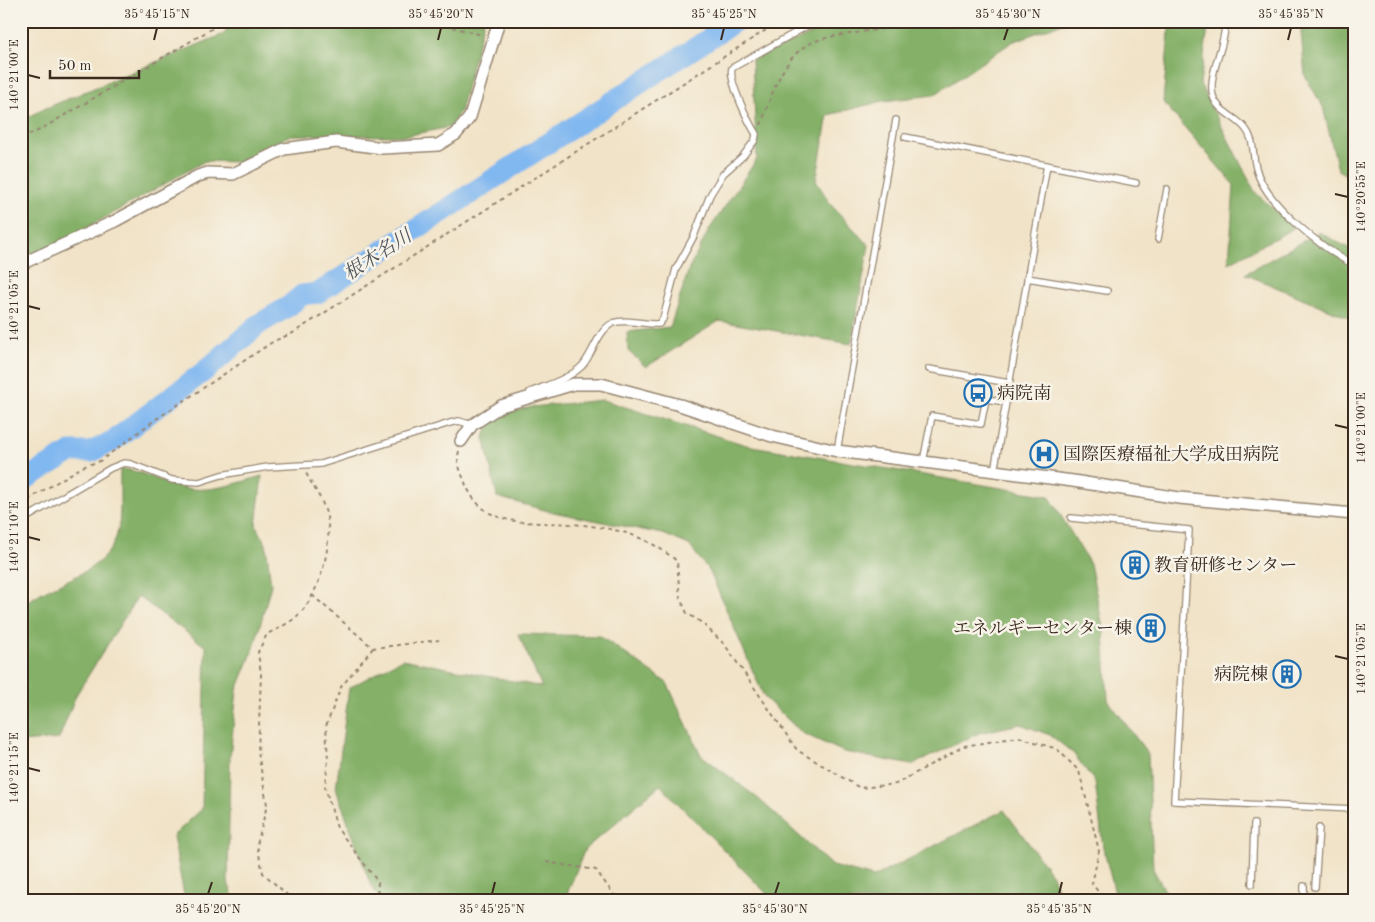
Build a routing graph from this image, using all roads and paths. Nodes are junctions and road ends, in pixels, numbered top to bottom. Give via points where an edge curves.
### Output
1 (225, 21) edge
2 (429, 21) edge
3 (499, 21) edge
4 (780, 21) edge
5 (816, 21) edge
6 (907, 21) edge
7 (1225, 21) edge
8 (492, 38) junction
9 (896, 120) dead end
10 (756, 134) junction
11 (21, 137) edge
12 (905, 137) dead end
13 (1047, 165) junction
14 (1136, 183) dead end
15 (1167, 189) dead end
16 (1158, 239) dead end
17 (21, 264) edge
18 (1354, 266) edge
19 (1028, 278) junction
20 (1106, 292) dead end
21 (929, 369) dead end
22 (1009, 382) junction
23 (1006, 402) junction
24 (501, 406) junction
25 (472, 425) junction
26 (461, 441) joint
27 (837, 451) junction
28 (923, 462) junction
29 (303, 466) junction
30 (994, 472) junction
31 (21, 504) edge
32 (1354, 514) edge
33 (1072, 518) dead end
34 (21, 521) edge
35 (312, 595) junction
36 (439, 640) dead end
37 (373, 648) junction
38 (1354, 809) edge
39 (1254, 824) dead end
40 (1319, 828) dead end
41 (546, 862) dead end
42 (1252, 884) dead end
43 (1304, 886) dead end
44 (1315, 887) dead end
45 (294, 901) edge
46 (377, 901) edge
47 (636, 901) edge
48 (1106, 901) edge
49 (1304, 901) edge

1 - 11 path via 36,132
2 - 8 path
3 - 8 street
4 - 31 path via 293,333 274,341 152,422 100,461 82,467
5 - 10 lane via 732,68 732,78
6 - 10 path via 892,28 810,43 784,69
7 - 18 lane via 1212,85 1213,96 1219,107 1245,129 1264,187 1286,213 1321,245
8 - 17 street via 470,117 456,134 438,145 383,148 336,142 284,149 233,174 198,176 115,221
9 - 27 lane
10 - 24 lane via 743,156 723,174 710,195 694,236 676,269 666,312 659,324 615,323 604,331 580,368 526,394 508,398
12 - 13 lane
13 - 14 lane
13 - 19 lane
15 - 16 lane
19 - 20 lane
19 - 22 lane
21 - 22 lane
22 - 23 lane
23 - 28 lane via 986,399 981,424 932,416
23 - 30 lane
24 - 25 street
24 - 27 street via 574,384 601,384 772,436
25 - 26 street
25 - 29 lane via 459,421 450,423 321,464
26 - 48 path via 456,460 468,492 489,514 510,522 573,524 624,532 657,545 677,561 680,598 687,613 725,645 797,750 860,788 896,784 964,746 1019,737 1057,749 1079,771 1099,851 1092,884
27 - 28 street
28 - 30 street
29 - 34 lane via 268,467 199,482 184,482 124,464 111,468
29 - 35 path via 326,511 328,542 318,586
30 - 32 street via 1179,498
33 - 38 lane via 1189,530 1174,801
35 - 37 path
35 - 45 path via 301,612 267,634 258,652 261,674 258,752 267,805 257,845 263,873
36 - 37 path
37 - 46 path via 341,686 326,726 328,760 325,787 337,828 378,882
39 - 42 lane
40 - 44 lane
41 - 47 path via 596,870 614,895
43 - 49 lane

